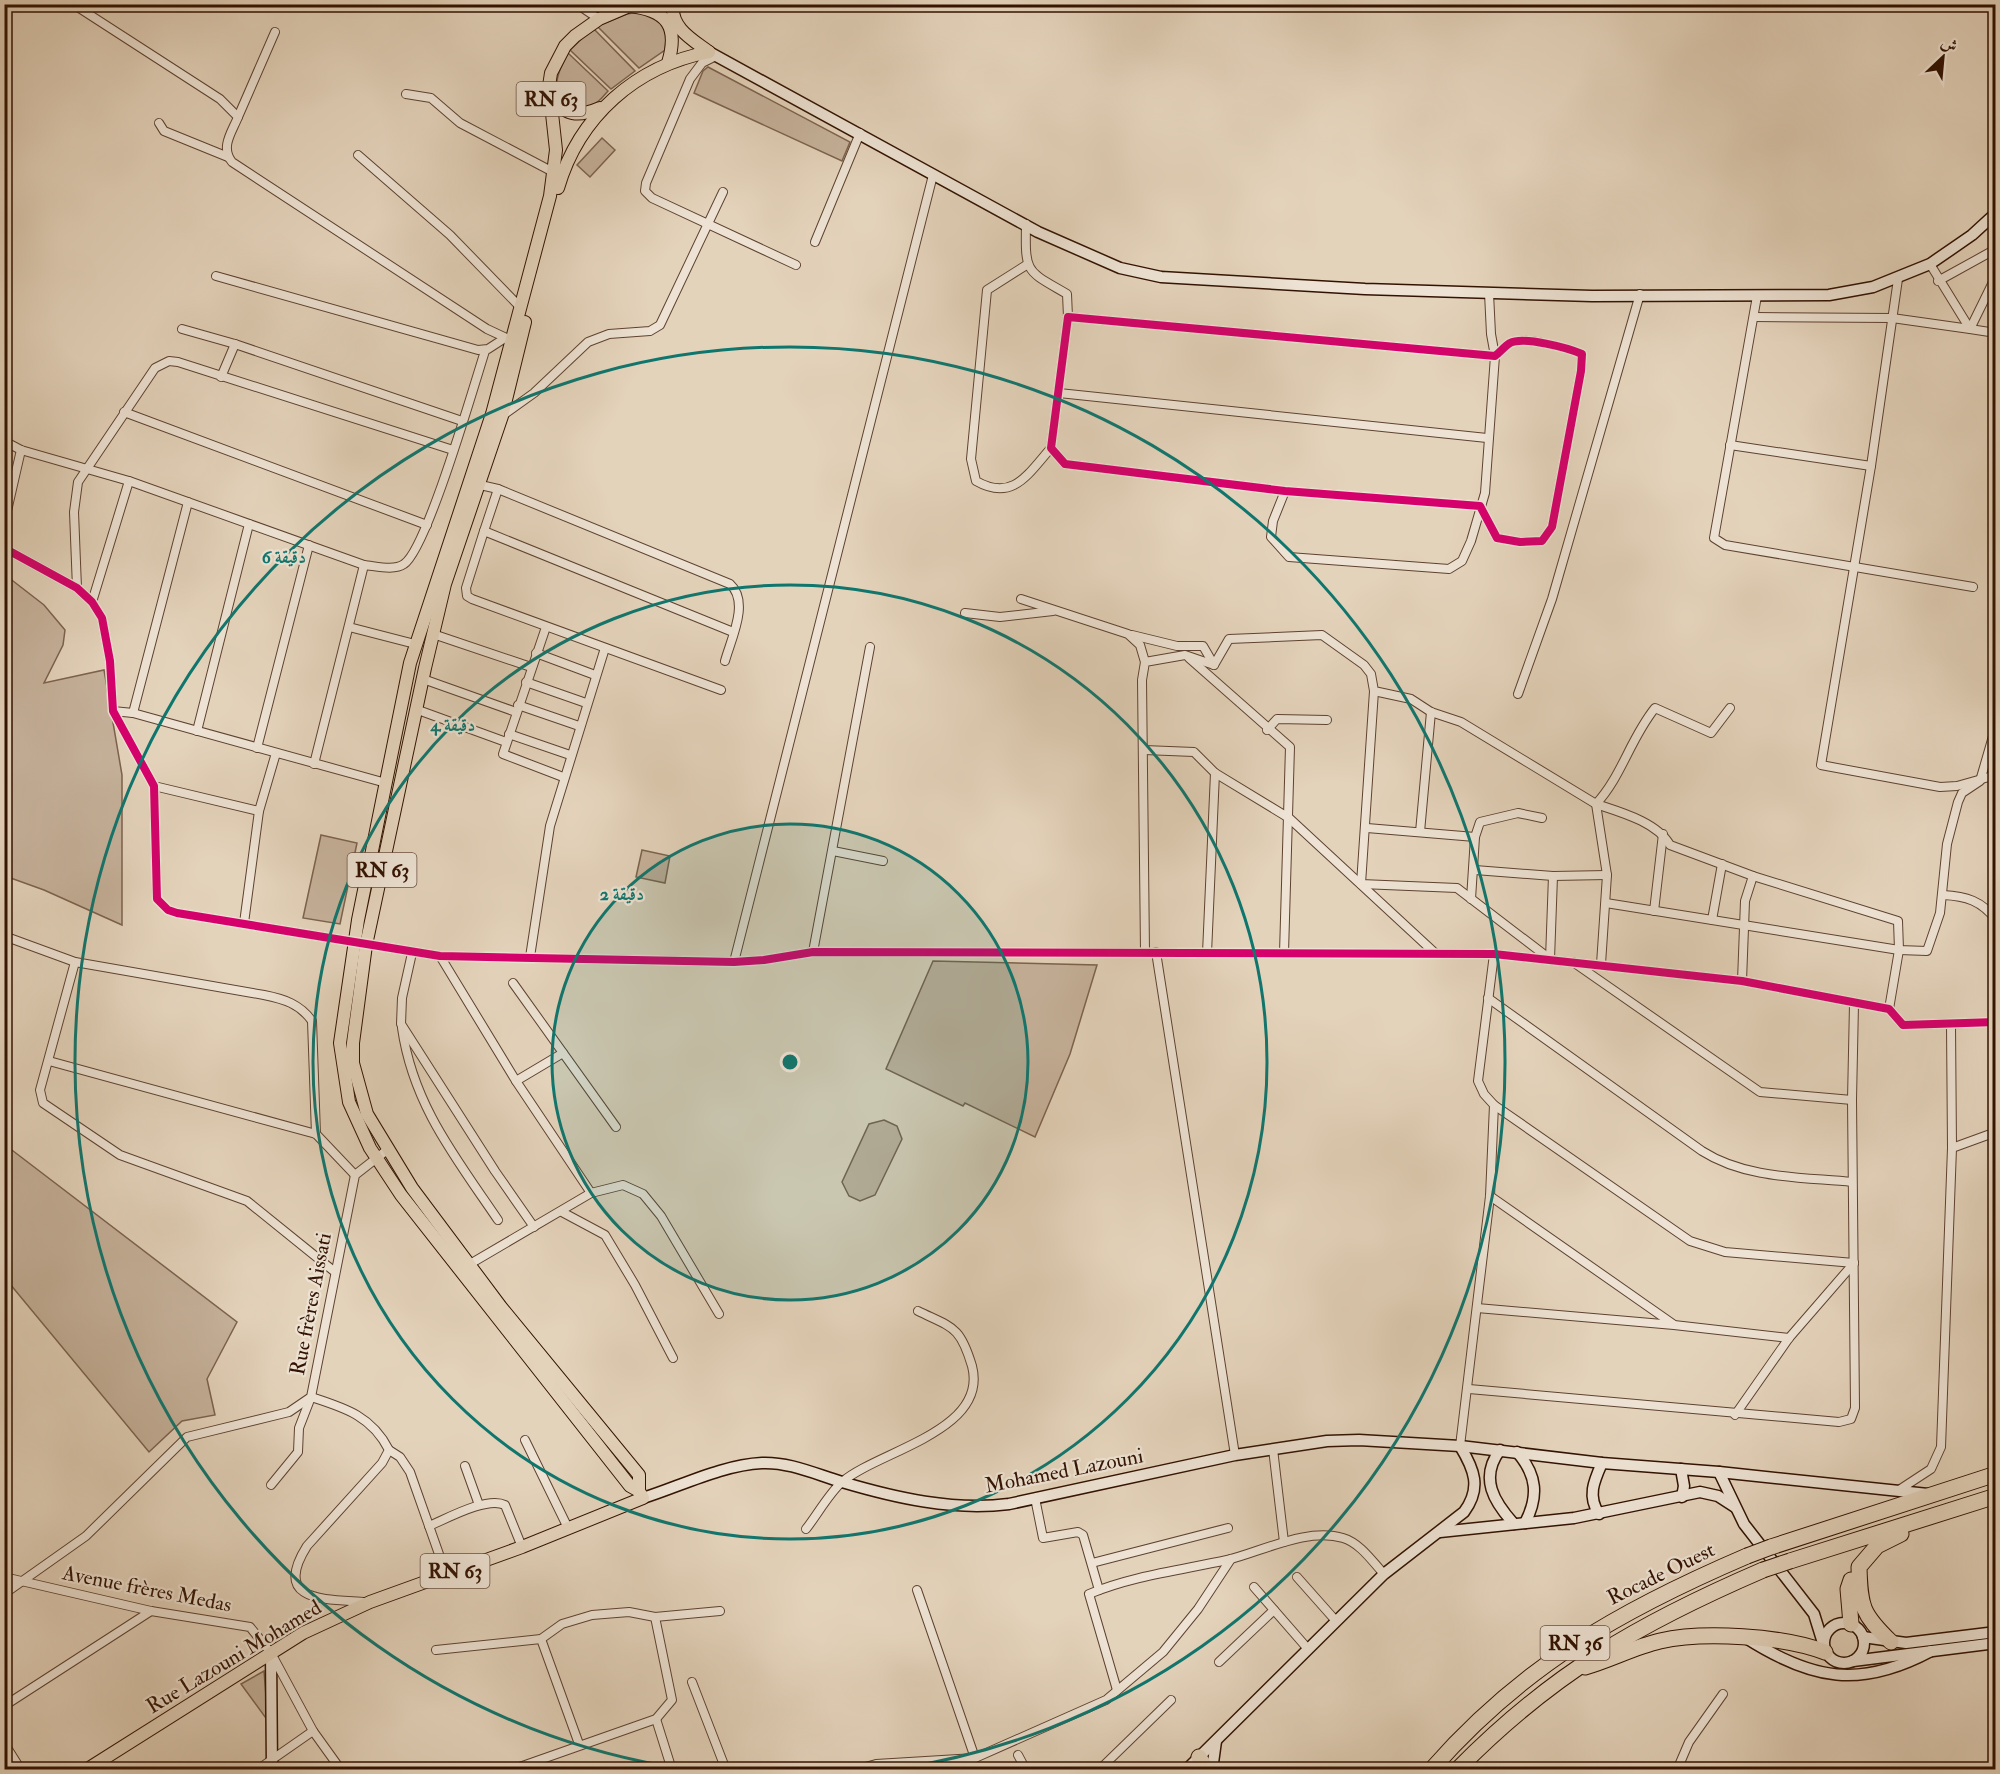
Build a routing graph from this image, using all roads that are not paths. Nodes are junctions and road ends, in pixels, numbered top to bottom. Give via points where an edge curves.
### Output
1 (73, 4) edge
2 (577, 4) edge
3 (673, 4) edge
4 (631, 5) edge
5 (599, 19) junction
6 (674, 28) junction
7 (275, 32) dead end
8 (713, 54) junction
9 (668, 63) junction
10 (549, 86) junction
11 (406, 94) dead end
12 (609, 104) junction
13 (238, 117) junction
14 (159, 123) dead end
15 (860, 133) junction
16 (358, 155) dead end
17 (228, 157) junction
18 (558, 174) junction
19 (933, 175) junction
20 (723, 192) dead end
21 (1995, 213) edge
22 (708, 223) junction
23 (1026, 224) junction
24 (815, 242) dead end
25 (1995, 249) edge
26 (1028, 264) junction
27 (1930, 264) junction
28 (796, 265) dead end
29 (216, 276) dead end
30 (1995, 276) edge
31 (1898, 279) junction
32 (1938, 281) junction
33 (1490, 293) junction
34 (1640, 294) junction
35 (1757, 296) junction
36 (520, 308) junction
37 (1068, 317) junction
38 (1754, 317) junction
39 (1892, 318) junction
40 (182, 329) dead end
41 (1970, 329) junction
42 (1995, 333) edge
43 (512, 341) junction
44 (235, 344) junction
45 (485, 351) junction
46 (1495, 356) junction
47 (221, 377) junction
48 (1059, 393) junction
49 (124, 412) junction
50 (502, 416) junction
51 (462, 421) junction
52 (1487, 438) junction
53 (4, 441) edge
54 (1730, 445) junction
55 (1051, 448) junction
56 (21, 450) junction
57 (453, 450) junction
58 (1871, 466) junction
59 (87, 470) junction
60 (129, 481) junction
61 (475, 483) junction
62 (498, 489) junction
63 (1285, 491) junction
64 (188, 502) junction
65 (1480, 506) junction
66 (4, 524) edge
67 (249, 524) junction
68 (427, 525) junction
69 (484, 531) junction
70 (309, 545) junction
71 (4, 548) edge
72 (364, 565) junction
73 (1853, 567) junction
74 (1973, 587) dead end
75 (76, 588) junction
76 (1021, 599) dead end
77 (92, 602) junction
78 (1055, 610) junction
79 (965, 613) dead end
80 (349, 627) junction
81 (546, 627) junction
82 (733, 633) junction
83 (433, 634) junction
84 (1128, 634) junction
85 (415, 644) junction
86 (870, 647) dead end
87 (604, 648) junction
88 (536, 653) junction
89 (1185, 655) junction
90 (725, 661) dead end
91 (1144, 662) junction
92 (1214, 665) junction
93 (531, 667) junction
94 (596, 675) junction
95 (423, 679) junction
96 (526, 682) junction
97 (722, 690) dead end
98 (1374, 691) junction
99 (1518, 694) dead end
100 (586, 703) junction
101 (517, 708) junction
102 (1730, 708) dead end
103 (418, 710) junction
104 (113, 711) junction
105 (1431, 712) junction
106 (133, 713) junction
107 (1327, 720) dead end
108 (579, 726) junction
109 (1995, 726) edge
110 (1267, 730) junction
111 (197, 731) junction
112 (507, 738) junction
113 (257, 748) junction
114 (1144, 750) junction
115 (276, 753) junction
116 (570, 755) junction
117 (314, 764) junction
118 (1215, 773) junction
119 (1995, 776) edge
120 (563, 777) junction
121 (1980, 781) junction
122 (386, 783) junction
123 (153, 786) junction
124 (1596, 804) junction
125 (260, 811) junction
126 (1287, 817) junction
127 (1542, 818) dead end
128 (1367, 828) junction
129 (1420, 832) junction
130 (1664, 834) junction
131 (1475, 837) junction
132 (833, 851) junction
133 (883, 861) dead end
134 (1722, 864) junction
135 (1475, 870) junction
136 (1607, 875) junction
137 (1553, 876) junction
138 (1753, 876) junction
139 (1361, 884) junction
140 (1943, 895) junction
141 (1471, 899) junction
142 (1606, 903) junction
143 (1654, 911) junction
144 (1712, 920) junction
145 (1995, 920) edge
146 (244, 923) junction
147 (1743, 924) junction
148 (4, 936) edge
149 (360, 944) junction
150 (1899, 950) junction
151 (1156, 951) junction
152 (813, 952) junction
153 (1145, 952) junction
154 (1284, 952) junction
155 (412, 953) junction
156 (1208, 953) junction
157 (1436, 954) junction
158 (1494, 954) junction
159 (440, 956) junction
160 (530, 957) junction
161 (1550, 959) junction
162 (1571, 961) junction
163 (75, 962) junction
164 (734, 962) junction
165 (1601, 964) junction
166 (1742, 981) junction
167 (513, 983) dead end
168 (1488, 998) junction
169 (1854, 1004) junction
170 (1889, 1009) junction
171 (1995, 1022) edge
172 (401, 1024) junction
173 (1952, 1025) junction
174 (563, 1053) junction
175 (49, 1061) junction
176 (516, 1081) junction
177 (1852, 1100) junction
178 (1494, 1105) junction
179 (616, 1127) dead end
180 (1995, 1132) edge
181 (316, 1134) junction
182 (1952, 1148) junction
183 (387, 1150) junction
184 (376, 1158) junction
185 (355, 1174) junction
186 (1852, 1182) junction
187 (591, 1193) junction
188 (1490, 1196) junction
189 (562, 1212) junction
190 (498, 1220) dead end
191 (534, 1227) junction
192 (1854, 1263) junction
193 (470, 1264) junction
194 (335, 1272) junction
195 (1477, 1308) junction
196 (918, 1311) dead end
197 (719, 1314) dead end
198 (1674, 1325) junction
199 (1789, 1338) junction
200 (673, 1358) dead end
201 (1469, 1389) junction
202 (311, 1397) junction
203 (1735, 1415) junction
204 (525, 1440) dead end
205 (1460, 1446) junction
206 (1273, 1449) junction
207 (389, 1450) junction
208 (1500, 1450) junction
209 (1517, 1452) junction
210 (1235, 1455) junction
211 (1602, 1463) junction
212 (465, 1466) dead end
213 (1681, 1469) junction
214 (1719, 1472) junction
215 (1995, 1474) edge
216 (842, 1482) junction
217 (1475, 1484) junction
218 (1490, 1484) junction
219 (272, 1485) dead end
220 (1899, 1490) junction
221 (641, 1495) junction
222 (1934, 1495) junction
223 (1995, 1496) edge
224 (1682, 1497) junction
225 (1035, 1498) junction
226 (479, 1505) junction
227 (1735, 1507) junction
228 (1599, 1514) junction
229 (1938, 1514) junction
230 (1519, 1524) junction
231 (429, 1526) junction
232 (568, 1528) junction
233 (1228, 1528) dead end
234 (806, 1529) dead end
235 (1436, 1532) junction
236 (1284, 1542) junction
237 (522, 1547) junction
238 (1231, 1559) junction
239 (1092, 1563) junction
240 (1859, 1568) junction
241 (446, 1574) junction
242 (1384, 1574) junction
243 (4, 1577) edge
244 (1297, 1577) dead end
245 (23, 1582) junction
246 (1254, 1587) dead end
247 (917, 1590) dead end
248 (1099, 1590) junction
249 (4, 1594) edge
250 (370, 1602) junction
251 (1810, 1607) junction
252 (1274, 1610) junction
253 (151, 1611) junction
254 (720, 1611) dead end
255 (655, 1617) junction
256 (1336, 1621) junction
257 (1844, 1624) junction
258 (1995, 1632) edge
259 (1863, 1636) junction
260 (1746, 1638) junction
261 (541, 1639) junction
262 (1891, 1642) junction
263 (1995, 1643) edge
264 (1824, 1647) junction
265 (1308, 1649) junction
266 (436, 1650) dead end
267 (1931, 1651) junction
268 (271, 1653) junction
269 (1853, 1661) junction
270 (1219, 1662) dead end
271 (1570, 1671) junction
272 (692, 1682) dead end
273 (1117, 1690) junction
274 (1723, 1694) dead end
275 (1170, 1701) dead end
276 (4, 1706) edge
277 (656, 1719) junction
278 (313, 1731) junction
279 (1216, 1741) junction
280 (4, 1743) edge
281 (579, 1744) junction
282 (1018, 1755) dead end
283 (975, 1758) junction
284 (272, 1764) edge
285 (1206, 1765) edge
286 (936, 1766) edge
287 (877, 1767) edge
288 (21, 1770) edge
289 (86, 1770) edge
290 (257, 1770) edge
291 (341, 1770) edge
292 (511, 1770) edge
293 (672, 1770) edge
294 (726, 1770) edge
295 (855, 1770) edge
296 (1026, 1770) edge
297 (1099, 1770) edge
298 (1186, 1770) edge
299 (1431, 1770) edge
300 (1457, 1770) edge
301 (1677, 1770) edge

1 - 13 street via 220,99
2 - 5 street
3 - 6 main road
4 - 5 main road, RN 63
4 - 6 main road via 657,12
5 - 10 main road, RN 63 via 565,46 551,72
6 - 8 main road
6 - 9 main road
7 - 13 street
8 - 9 main road
8 - 15 main road
8 - 22 street via 690,79 645,187 652,198
9 - 12 main road via 648,73
10 - 12 main road via 558,104 570,114 587,114
10 - 18 main road, RN 63
11 - 18 street via 431,98 460,123
12 - 18 main road via 580,136
13 - 17 street via 226,144
14 - 17 street via 164,131
15 - 19 main road
15 - 24 street
16 - 36 street via 442,228
17 - 43 street via 430,292
18 - 36 main road, RN 63
18 - 43 main road, RN 63
19 - 23 main road
19 - 164 street
20 - 22 street
21 - 27 main road via 1972,235
22 - 28 street
22 - 50 street via 657,328 609,334 588,342 534,393
23 - 26 street
23 - 33 main road via 1120,268 1161,277
25 - 32 street
26 - 37 street via 1032,274 1067,294
26 - 55 street via 987,290 971,459 976,481 990,489 1003,490 1022,481
27 - 31 main road
27 - 32 street
29 - 45 street
30 - 41 street
31 - 35 main road via 1829,295
31 - 39 street
32 - 41 street
33 - 34 main road
33 - 46 street
34 - 35 main road
34 - 99 street via 1552,599
35 - 38 street
36 - 43 main road, RN 63
37 - 46 street
37 - 48 street
38 - 39 street
38 - 54 street
39 - 41 street
39 - 58 street
40 - 44 street
41 - 42 street
43 - 45 street
43 - 50 main road, RN 63
43 - 61 main road, RN 63
44 - 47 street
44 - 51 street
45 - 51 street
46 - 52 street
46 - 65 street via 1511,343 1528,342 1582,354 1552,527 1542,541 1497,538
47 - 49 street via 178,362 161,363
47 - 57 street
48 - 52 street
48 - 55 street
49 - 59 street
49 - 68 street
50 - 61 main road, RN 63
51 - 57 street
52 - 65 street via 1485,493
53 - 56 street
54 - 58 street
54 - 73 street via 1714,530 1718,543
55 - 63 street via 1065,464
56 - 59 street
56 - 66 street
57 - 68 street
58 - 73 street
59 - 60 street
59 - 75 street via 75,494
60 - 64 street
60 - 77 street
61 - 62 street
61 - 83 main road, RN 63
61 - 85 main road, RN 63
62 - 69 street
62 - 82 street via 730,585 740,603
63 - 65 street
63 - 65 street via 1271,537 1289,557 1300,558 1449,568 1462,561
64 - 67 street
64 - 106 street
67 - 70 street
67 - 111 street
68 - 72 street via 404,564
69 - 81 street via 467,596
69 - 82 street
70 - 72 street
70 - 113 street
71 - 75 street
72 - 80 street
73 - 74 street
73 - 121 street via 1821,765 1940,787
75 - 77 street
76 - 78 street
77 - 104 street via 102,618 107,638
78 - 79 street via 1000,617
78 - 84 street
80 - 85 street
80 - 117 street
81 - 87 street
81 - 88 street
82 - 90 street
83 - 93 street
83 - 95 main road, RN 63
84 - 91 street via 1140,645
84 - 92 street via 1177,646 1203,646
85 - 122 main road
86 - 132 street via 845,767
87 - 94 street
87 - 97 street
88 - 93 street
88 - 94 street
89 - 91 street
89 - 92 street
89 - 110 street
91 - 114 street
92 - 98 street via 1229,639 1322,635 1364,665 1371,674
93 - 96 street
94 - 100 street
95 - 101 street
95 - 103 main road, RN 63
96 - 100 street
96 - 101 street
98 - 105 street via 1411,699
98 - 128 street
100 - 108 street
101 - 108 street
101 - 112 street
102 - 124 street via 1711,734 1655,708 1638,728 1609,790
103 - 112 street
103 - 149 main road, RN 63
104 - 106 street
104 - 123 street
105 - 124 street via 1461,722
105 - 129 street
106 - 111 street
107 - 110 street via 1277,719
108 - 116 street
109 - 121 street
110 - 126 street via 1290,747
111 - 113 street
112 - 116 street
112 - 120 street via 505,756
113 - 115 street
114 - 118 street via 1194,752
114 - 153 street
115 - 117 street
115 - 125 street
116 - 120 street
117 - 122 street
118 - 126 street
118 - 156 street
119 - 121 street
120 - 160 street via 548,837
121 - 140 street via 1962,793 1958,802 1947,844
122 - 149 main road
123 - 125 street
123 - 146 street via 156,892 160,905 177,913
124 - 130 street
124 - 136 street
125 - 146 street
126 - 139 street
126 - 154 street
127 - 131 street via 1518,813 1480,822
128 - 129 street
128 - 139 street
129 - 131 street
130 - 134 street via 1670,845
130 - 143 street
131 - 135 street
132 - 133 street
132 - 152 street
134 - 138 street
134 - 144 street
135 - 137 street
135 - 141 street
136 - 137 street
136 - 142 street
137 - 161 street
138 - 147 street via 1744,901
138 - 150 street via 1898,921
139 - 141 street via 1457,888
139 - 157 street
140 - 145 street via 1976,901
140 - 150 street via 1936,932 1927,951
141 - 161 street
142 - 143 street
142 - 165 street
143 - 144 street
144 - 147 street
146 - 149 street
147 - 150 street
147 - 166 street
148 - 163 street
149 - 155 street
149 - 183 main road, RN 63 via 353,1063 361,1097
149 - 184 main road via 344,1001 341,1064 349,1102
150 - 170 street
151 - 153 street
151 - 156 street
151 - 210 street
152 - 153 street
152 - 164 street
154 - 156 street
154 - 157 street
155 - 159 street
155 - 172 street
157 - 158 street
158 - 161 street
158 - 168 street
159 - 160 street
159 - 176 street
160 - 164 street
161 - 162 street
162 - 165 street
162 - 177 street via 1760,1092
163 - 175 street
163 - 181 street via 264,994 300,1008 312,1021
165 - 166 street
166 - 169 street
167 - 174 street
168 - 178 street via 1478,1081
168 - 186 street via 1724,1164 1750,1171
169 - 170 street
169 - 177 street
170 - 173 street via 1903,1025
171 - 173 street
172 - 190 street via 406,1060 432,1121
172 - 191 street
173 - 182 street
174 - 176 street
174 - 179 street
175 - 181 street
175 - 194 street via 39,1094 47,1106 120,1155 247,1201
176 - 187 street
177 - 186 street
178 - 188 street
178 - 192 street via 1690,1241 1725,1252
180 - 182 street
181 - 185 street
182 - 220 street via 1941,1447 1930,1469
183 - 184 street
183 - 193 main road, RN 63
184 - 185 street
184 - 221 main road via 442,1251
185 - 194 street, Rue frères Aissati
186 - 192 street
187 - 189 street
187 - 197 street via 623,1185 643,1194 661,1216
188 - 195 street
188 - 198 street
189 - 191 street
189 - 200 street via 605,1235
191 - 193 street
192 - 199 street
192 - 203 street via 1855,1408 1851,1419 1839,1422
193 - 221 main road, RN 63 via 639,1475
194 - 202 street, Rue frères Aissati
195 - 198 street
195 - 201 street
196 - 216 street via 956,1329 967,1349 974,1376 965,1406 946,1427
198 - 199 street
199 - 203 street
201 - 203 street
201 - 205 street
202 - 207 street via 350,1410 369,1422
202 - 219 street via 299,1428 298,1452
202 - 245 street, Rue frères Aissati via 289,1412 187,1437 86,1536
204 - 232 street
205 - 206 main road, Mohamed Lazouni via 1359,1440
205 - 208 main road, Mohamed Lazouni
205 - 217 main road via 1474,1471
206 - 210 main road, Mohamed Lazouni
206 - 236 street
207 - 231 street via 400,1457 410,1472
207 - 250 street via 382,1463 307,1546 296,1572 296,1585 302,1594 313,1599
208 - 209 main road, Mohamed Lazouni
208 - 218 main road via 1491,1466
209 - 211 main road, Mohamed Lazouni
209 - 230 main road via 1529,1467 1535,1487 1534,1500
210 - 225 main road, Mohamed Lazouni
211 - 213 main road, Mohamed Lazouni
211 - 228 main road via 1592,1492
212 - 226 street
213 - 214 main road, Mohamed Lazouni
213 - 224 main road
214 - 220 main road, Mohamed Lazouni
214 - 227 main road
215 - 222 highway
216 - 221 main road, Mohamed Lazouni via 789,1465 761,1463
216 - 225 main road, Mohamed Lazouni via 975,1508
216 - 234 street
217 - 218 main road
217 - 235 main road via 1473,1498 1464,1512
218 - 230 main road via 1495,1501
220 - 222 main road, Mohamed Lazouni
221 - 232 main road, Rue Lazouni Mohamed / RN 63
222 - 299 highway, Rocade Ouest / RN 36, bridge via 1771,1547 1644,1602 1579,1641 1491,1706
223 - 229 highway
224 - 227 main road via 1706,1492
224 - 228 main road
225 - 239 street via 1043,1538 1081,1532
226 - 231 street
226 - 237 street via 505,1505
227 - 251 main road via 1751,1536
228 - 230 main road
229 - 240 highway via 1877,1546
229 - 271 highway, Rocade Ouest, bridge via 1763,1570 1672,1610
230 - 235 main road
231 - 241 street
232 - 237 main road, Rue Lazouni Mohamed / RN 63
233 - 239 street
235 - 242 main road
236 - 238 street
236 - 242 street via 1325,1536 1343,1538 1361,1549
237 - 241 main road, Rue Lazouni Mohamed / RN 63
238 - 248 street
238 - 273 street via 1163,1652
239 - 248 street
240 - 257 highway via 1851,1577
240 - 262 highway via 1860,1600 1870,1619
241 - 250 main road, Rue Lazouni Mohamed / RN 63
242 - 256 main road
243 - 245 street, Avenue frères Medas
244 - 256 street
245 - 249 street, Rue frères Aissati
245 - 253 street, Avenue frères Medas
246 - 252 street
247 - 283 street
248 - 273 street via 1089,1594
250 - 268 main road, Rue Lazouni Mohamed / RN 63
251 - 257 main road
251 - 264 main road via 1821,1628
252 - 265 street
252 - 270 street
253 - 268 street, Avenue frères Medas via 250,1627
253 - 276 street
254 - 255 street
255 - 261 street via 629,1611 592,1615 562,1624
255 - 277 street via 672,1700
256 - 265 main road
257 - 259 main road
257 - 264 main road via 1826,1633
258 - 262 main road
259 - 262 main road
259 - 269 main road via 1863,1648
260 - 264 highway
260 - 267 main road via 1805,1669 1839,1677 1880,1672
260 - 271 highway via 1670,1639
261 - 266 street
261 - 281 street
263 - 267 main road
264 - 269 main road via 1837,1662
265 - 279 main road
267 - 269 main road
268 - 278 street, Avenue frères Medas
268 - 284 main road
268 - 289 main road, Rue Lazouni Mohamed
271 - 300 highway, Rocade Ouest via 1494,1732
272 - 294 street
273 - 283 street via 1106,1700
274 - 301 street via 1689,1742
275 - 297 street
277 - 281 street
277 - 293 street
278 - 284 street
278 - 291 street, Avenue frères Medas
279 - 285 main road
279 - 285 main road
280 - 288 street
281 - 292 street
282 - 296 street
283 - 286 street
284 - 290 street
285 - 298 main road
286 - 287 street
287 - 295 street

